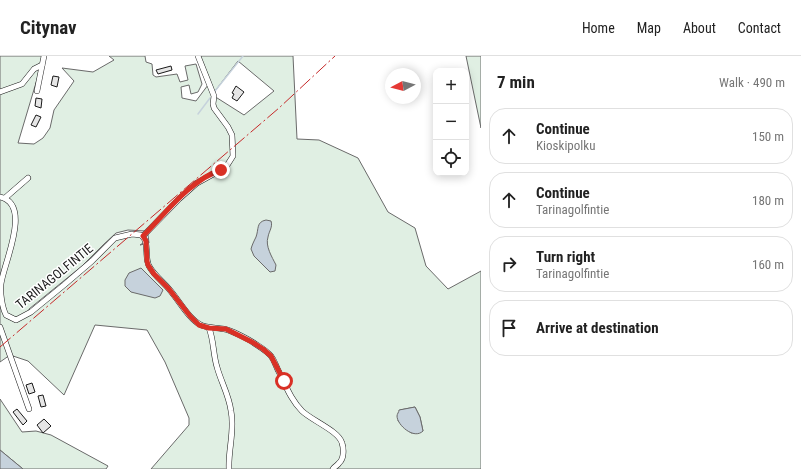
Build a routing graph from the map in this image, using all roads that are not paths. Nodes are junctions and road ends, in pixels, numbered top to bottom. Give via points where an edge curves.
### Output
1 (44, 56) edge
2 (198, 56) edge
3 (42, 65) junction
4 (37, 91) dead end
5 (0, 92) edge
6 (28, 178) dead end
7 (3, 198) edge
8 (143, 236) junction
9 (0, 327) edge
10 (209, 328) junction
11 (29, 409) dead end
12 (229, 469) edge
13 (333, 469) edge

1 - 3 street
2 - 8 street via 214,96 213,104 232,135 233,156 226,167 197,183
3 - 4 street
3 - 5 street via 34,69 22,84
6 - 7 street
7 - 8 street, TARINAGOLFINTIE via 13,207 15,224 0,286 5,314 16,320 31,312 64,285 115,238 132,234
8 - 10 street via 146,241 147,261 154,274 199,325
9 - 11 street
10 - 12 street via 214,344 216,366 232,411
10 - 13 street via 226,329 252,342 271,356 296,405 342,442 344,454 340,463

